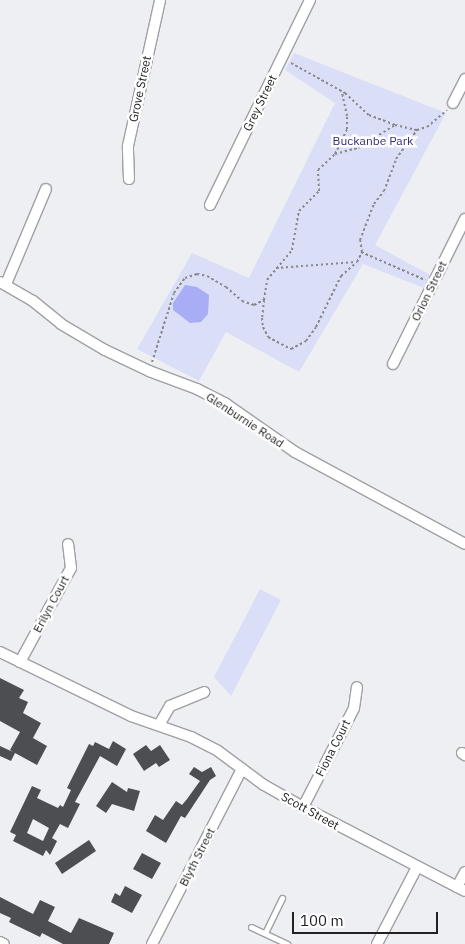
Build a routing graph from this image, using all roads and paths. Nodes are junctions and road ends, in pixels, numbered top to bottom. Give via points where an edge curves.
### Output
1 (160, 0) edge
2 (310, 0) edge
3 (282, 57) junction
4 (465, 79) edge
5 (342, 92) junction
6 (453, 103) joint
7 (395, 125) junction
8 (417, 130) junction
9 (335, 154) junction
10 (129, 179) dead end
11 (46, 189) dead end
12 (210, 205) dead end
13 (465, 219) edge
14 (361, 252) junction
15 (357, 262) junction
16 (276, 268) junction
17 (3, 283) edge
18 (433, 284) junction
19 (264, 300) junction
20 (394, 364) dead end
21 (149, 372) junction
22 (68, 544) dead end
23 (465, 544) edge
24 (0, 652) edge
25 (20, 662) junction
26 (357, 687) dead end
27 (204, 692) dead end
28 (159, 725) junction
29 (242, 770) junction
30 (303, 807) junction
31 (418, 867) junction
32 (465, 872) edge
33 (461, 889) edge
34 (282, 898) dead end
35 (251, 927) dead end
36 (265, 933) junction
37 (0, 942) edge
38 (4, 944) edge
39 (152, 944) edge
40 (287, 944) edge
41 (377, 944) edge

1 - 10 street, Grove Street via 128,146
2 - 3 street, Grey Street
3 - 5 path
3 - 12 street, Grey Street
4 - 6 street
5 - 7 path via 369,114
5 - 9 path via 348,116 347,129
6 - 8 path via 434,123
7 - 8 path
7 - 9 path via 358,148
8 - 14 path via 396,159 384,190 374,204 360,240
9 - 16 path via 318,170 319,191 299,211 292,250
11 - 17 street
13 - 18 street, Orion Street
14 - 15 path
14 - 18 path
15 - 16 path
15 - 19 path via 342,276 306,341 291,348 268,337 262,327
16 - 19 path via 267,280
17 - 21 street, Glenburnie Road via 61,324
18 - 20 street, Orion Street
19 - 21 path via 254,305 242,301 207,276 197,274 185,278 174,293
21 - 23 street, Glenburnie Road via 197,389 226,404 295,452
22 - 25 street, Erilyn Court via 71,568
24 - 25 street, Scott Street
25 - 28 street, Scott Street via 114,709
26 - 30 street, Fiona Court via 354,708
27 - 28 street via 170,706
28 - 29 street, Scott Street via 218,751
29 - 30 street, Scott Street
29 - 39 street, Blyth Street
30 - 31 street, Scott Street
31 - 33 street, Scott Street
31 - 41 street
32 - 33 street
34 - 36 lane
35 - 36 lane
36 - 40 lane
37 - 38 street

